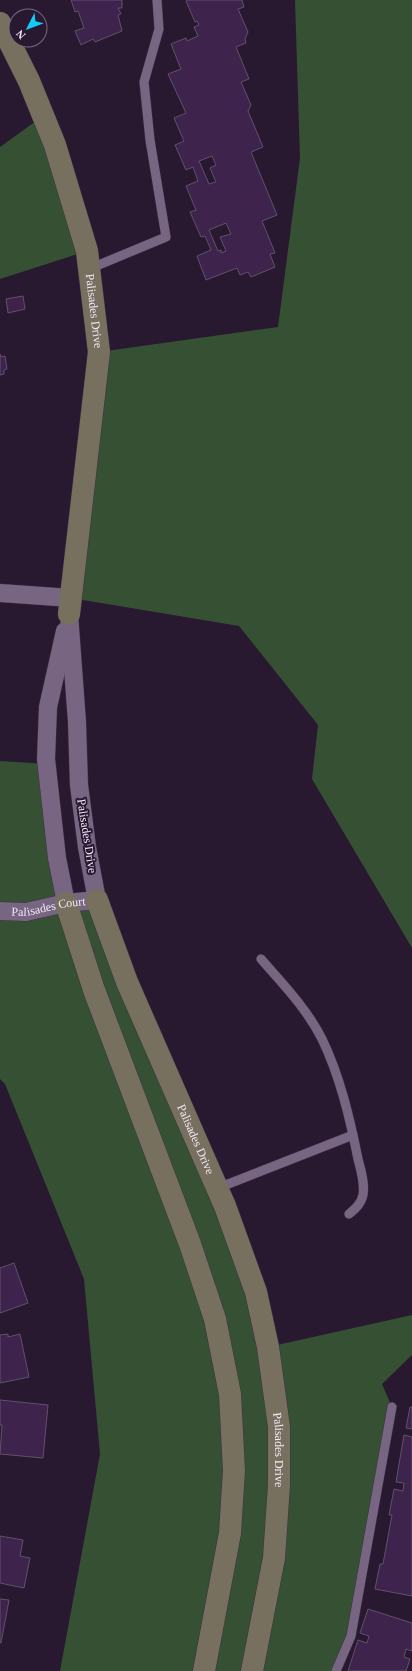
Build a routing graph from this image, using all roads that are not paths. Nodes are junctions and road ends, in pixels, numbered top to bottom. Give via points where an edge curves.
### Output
1 (157, 0) edge
2 (0, 23) edge
3 (89, 269) junction
4 (0, 593) edge
5 (70, 606) junction
6 (97, 900) junction
7 (66, 903) junction
8 (0, 911) edge
9 (261, 959) dead end
10 (354, 1135) junction
11 (218, 1188) junction
12 (349, 1214) dead end
13 (392, 1407) dead end
14 (204, 1671) edge
15 (252, 1671) edge
16 (336, 1671) edge

1 - 3 lane via 159,29 144,82 150,140 166,237
2 - 3 street, Palisades Drive via 29,81 55,145 87,251
3 - 5 street, Palisades Drive via 99,352
4 - 5 street
5 - 6 street, Palisades Drive via 79,785
5 - 7 street, Palisades Drive via 48,707 46,760 57,858
6 - 7 street, Palisades Court
6 - 11 street, Palisades Drive via 127,982
7 - 8 street, Palisades Court via 26,912
7 - 14 street, Palisades Drive via 96,998 193,1251 214,1319 230,1394 234,1471 230,1533
9 - 10 lane via 302,1007 322,1038 338,1079
10 - 11 lane
10 - 12 lane via 363,1180 363,1194 358,1206
11 - 15 street, Palisades Drive via 256,1292 268,1347 279,1426 279,1485 274,1558
13 - 16 lane via 351,1636

